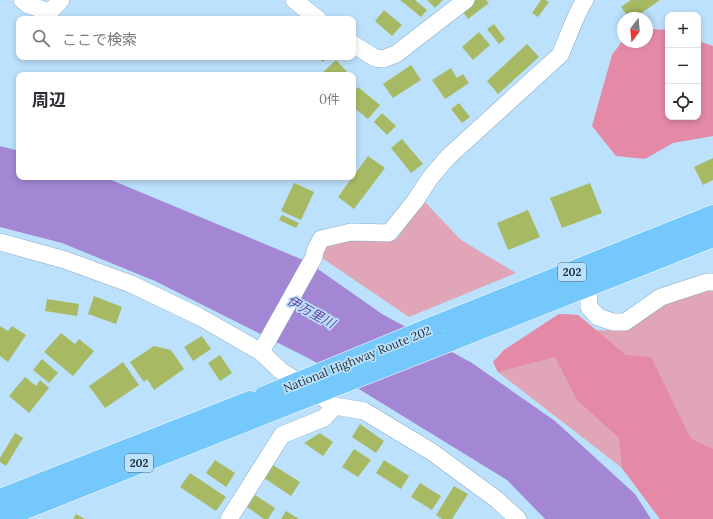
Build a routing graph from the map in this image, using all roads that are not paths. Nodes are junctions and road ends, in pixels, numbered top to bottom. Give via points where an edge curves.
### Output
1 (22, 0) edge
2 (61, 0) edge
3 (294, 0) edge
4 (466, 0) edge
5 (585, 0) edge
6 (314, 16) edge
7 (356, 46) edge
8 (713, 216) edge
9 (713, 236) edge
10 (0, 242) edge
11 (713, 282) edge
12 (588, 286) junction
13 (440, 335) junction
14 (261, 352) junction
15 (271, 402) junction
16 (335, 406) junction
17 (0, 500) edge
18 (0, 519) edge
19 (229, 519) edge
20 (518, 519) edge

1 - 2 street via 28,5 50,12
3 - 6 street
4 - 7 street via 396,54 383,59 375,58
5 - 14 street via 576,14 560,55 448,157 389,233 351,232 321,239 314,257
8 - 13 highway, National Highway Route 202 / 202
9 - 12 highway, National Highway Route 202 / 202
10 - 14 street via 65,260 131,284 200,317
11 - 12 street via 661,297 625,322 613,322 598,316 589,307
12 - 13 highway, National Highway Route 202 / 202
13 - 15 highway, National Highway Route 202 / 202, bridge
14 - 16 street via 280,370
15 - 17 highway, National Highway Route 202 / 202
15 - 18 highway, National Highway Route 202 / 202
16 - 19 street via 324,418 282,435
16 - 20 street via 364,411 432,452 496,499

